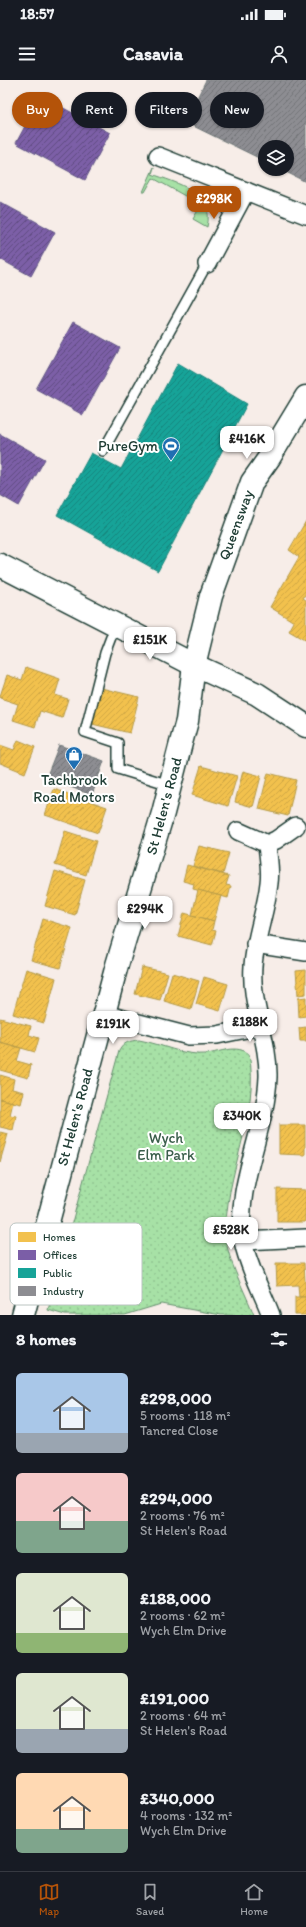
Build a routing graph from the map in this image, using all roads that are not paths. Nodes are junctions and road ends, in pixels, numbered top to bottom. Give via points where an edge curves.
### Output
1 (158, 156) dead end
2 (246, 191) junction
3 (306, 215) edge
4 (207, 264) joint
5 (306, 397) edge
6 (103, 451) dead end
7 (0, 565) edge
8 (116, 624) junction
9 (194, 665) junction
10 (306, 726) edge
11 (170, 785) junction
12 (296, 826) dead end
13 (238, 831) dead end
14 (267, 844) junction
15 (256, 944) junction
16 (306, 952) edge
17 (104, 1014) junction
18 (260, 1026) junction
19 (48, 1223) edge
20 (306, 1238) edge
21 (243, 1241) junction
22 (26, 1305) edge
23 (23, 1315) edge
24 (271, 1315) edge

1 - 2 street
2 - 3 street
2 - 4 street
4 - 6 lane
5 - 9 street, Queensway via 252,482 246,496 211,596
7 - 8 street
8 - 9 street
8 - 11 lane via 105,654 85,732 118,743 118,769
9 - 10 street via 257,694
9 - 11 street, St Helen's Road via 187,721
11 - 17 street, St Helen's Road
12 - 14 street
13 - 14 street
14 - 15 street via 269,884
15 - 16 street
15 - 18 street via 253,979
17 - 18 street via 189,1036 217,1035
17 - 19 street, St Helen's Road
18 - 21 street via 268,1075 266,1098 245,1191
20 - 21 street
21 - 24 street
22 - 23 street, St Helen's Road

